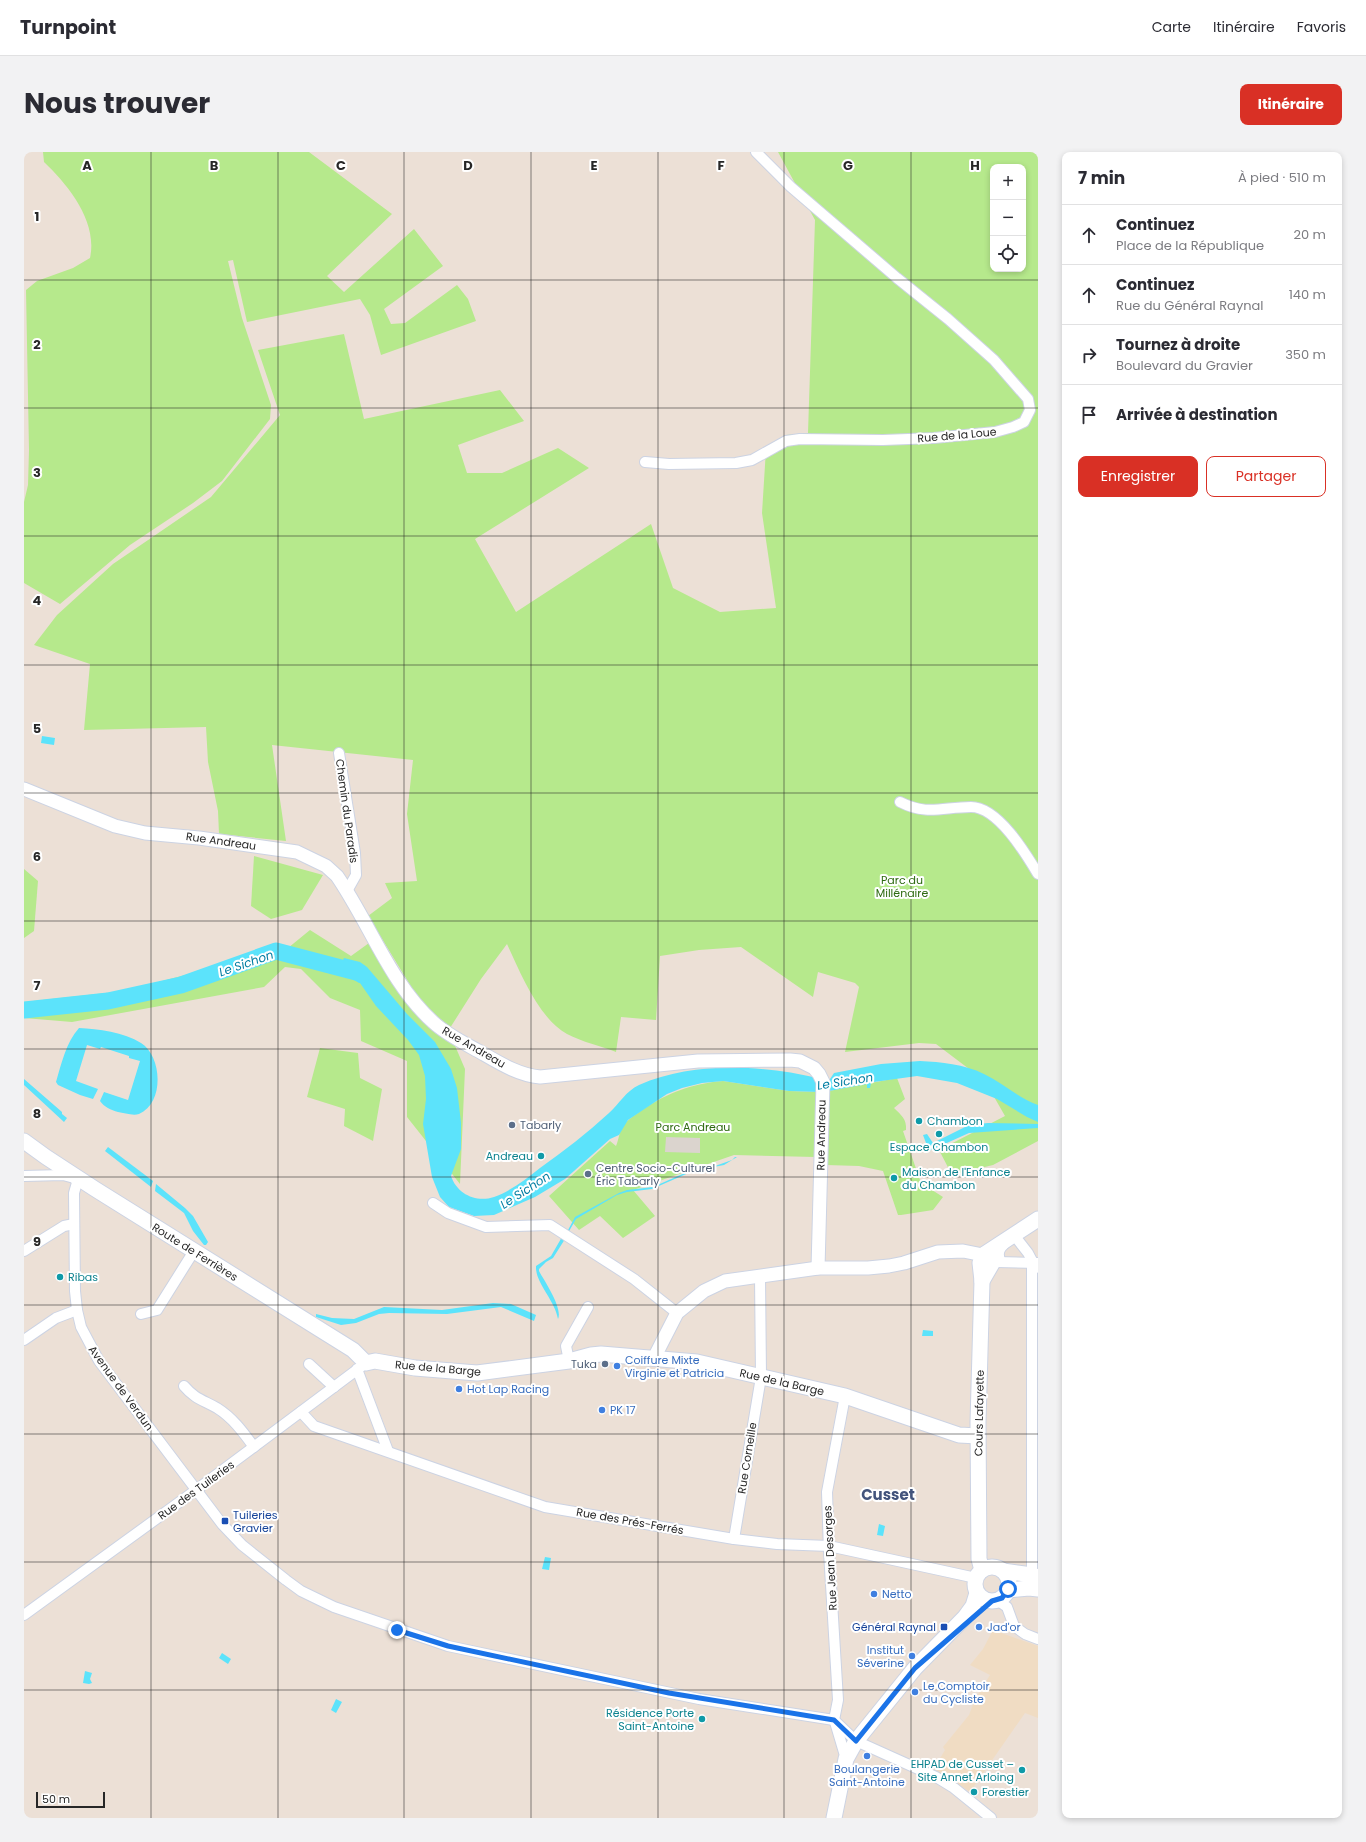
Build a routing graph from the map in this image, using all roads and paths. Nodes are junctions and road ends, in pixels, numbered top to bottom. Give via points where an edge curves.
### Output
1 (756, 152) edge
2 (645, 462) dead end
3 (339, 753) dead end
4 (24, 789) edge
5 (900, 802) dead end
6 (1038, 874) edge
7 (347, 891) junction
8 (24, 1141) edge
9 (24, 1176) edge
10 (78, 1178) junction
11 (433, 1203) dead end
12 (1038, 1219) edge
13 (74, 1224) junction
14 (1014, 1234) junction
15 (24, 1251) edge
16 (194, 1251) junction
17 (992, 1260) junction
18 (1036, 1266) edge
19 (818, 1268) junction
20 (760, 1276) junction
21 (588, 1307) dead end
22 (77, 1310) junction
23 (677, 1313) junction
24 (142, 1314) dead end
25 (24, 1340) edge
26 (654, 1358) junction
27 (569, 1360) junction
28 (309, 1364) dead end
29 (362, 1366) junction
30 (761, 1377) junction
31 (184, 1386) dead end
32 (334, 1386) junction
33 (845, 1396) junction
34 (1035, 1409) edge
35 (300, 1412) junction
36 (1035, 1435) edge
37 (978, 1436) junction
38 (254, 1447) junction
39 (388, 1451) junction
40 (1035, 1481) edge
41 (196, 1490) junction
42 (1035, 1495) edge
43 (734, 1539) junction
44 (829, 1546) junction
45 (987, 1576) junction
46 (1035, 1576) edge
47 (1038, 1589) edge
48 (1001, 1595) junction
49 (24, 1615) edge
50 (1038, 1639) edge
51 (935, 1649) junction
52 (834, 1720) junction
53 (856, 1741) junction
54 (846, 1759) junction
55 (834, 1818) edge
56 (991, 1818) edge

1 - 2 street, Rue de la Loue via 791,187 994,360 1028,399 1030,410 1024,422 1013,428 995,432 883,440 800,439 786,441 752,460 736,463
3 - 7 street, Chemin du Paradis via 355,853 356,875
4 - 7 street, Rue Andreau via 131,830 297,852 326,866
5 - 6 street via 912,808 937,811 973,807 993,816 1019,843
7 - 19 street, Rue Andreau via 405,991 420,1010 449,1034 520,1073 540,1077 698,1061 790,1060 808,1064 820,1074 823,1082
8 - 10 main road, Route de Ferrières
9 - 10 street
10 - 13 street, Avenue de Verdun via 74,1193
10 - 16 main road, Route de Ferrières
11 - 23 street via 448,1213 486,1227 550,1225 634,1279
12 - 14 main road
13 - 15 street via 64,1226
13 - 22 street, Avenue de Verdun
14 - 17 main road
14 - 18 street
16 - 24 street via 157,1310
16 - 29 main road, Route de Ferrières via 354,1350
17 - 18 street
17 - 19 street via 973,1251 938,1252 888,1266
17 - 37 main road, Cours Lafayette via 982,1281
18 - 34 street
19 - 20 street
20 - 23 street via 725,1282 704,1291
20 - 30 street, Rue Corneille
21 - 27 street via 566,1346
22 - 25 street via 56,1318
22 - 41 street, Avenue de Verdun via 86,1338 99,1361
23 - 26 street
26 - 27 main road, Rue de la Barge via 601,1354
26 - 30 main road, Rue de la Barge via 697,1362
27 - 29 main road, Rue de la Barge via 478,1373 416,1368 375,1361
28 - 32 street
29 - 32 street, Rue des Tuileries
29 - 39 street
30 - 33 main road, Rue de la Barge
30 - 43 street, Rue Corneille
31 - 38 street via 193,1396 217,1408 231,1419
32 - 35 street, Rue des Tuileries
33 - 37 main road, Rue de la Barge via 959,1435
33 - 44 street, Rue Jean Desorges via 827,1492
34 - 36 street
35 - 38 street, Rue des Tuileries
35 - 39 street, Rue des Prés-Ferrés via 314,1426
36 - 40 street
37 - 45 main road, Cours Lafayette via 979,1544 986,1559
38 - 41 street, Rue des Tuileries
39 - 43 street, Rue des Prés-Ferrés via 545,1507
40 - 42 street
41 - 49 street, Rue des Tuileries
41 - 52 street, Avenue de Verdun via 242,1545 301,1591 368,1620 448,1646 698,1699
42 - 46 street
43 - 44 street, Rue des Prés-Ferrés
44 - 45 street, Rue des Prés-Ferrés
44 - 52 street, Rue Jean Desorges via 838,1700
45 - 46 main road
45 - 48 main road via 1009,1583
45 - 48 main road via 984,1599
45 - 51 main road via 973,1606
46 - 48 street
47 - 48 main road via 1029,1588
48 - 50 street via 1014,1626
48 - 51 main road
51 - 53 main road via 915,1668
52 - 53 street
52 - 54 street
53 - 54 main road
53 - 56 street via 942,1781
54 - 55 main road

